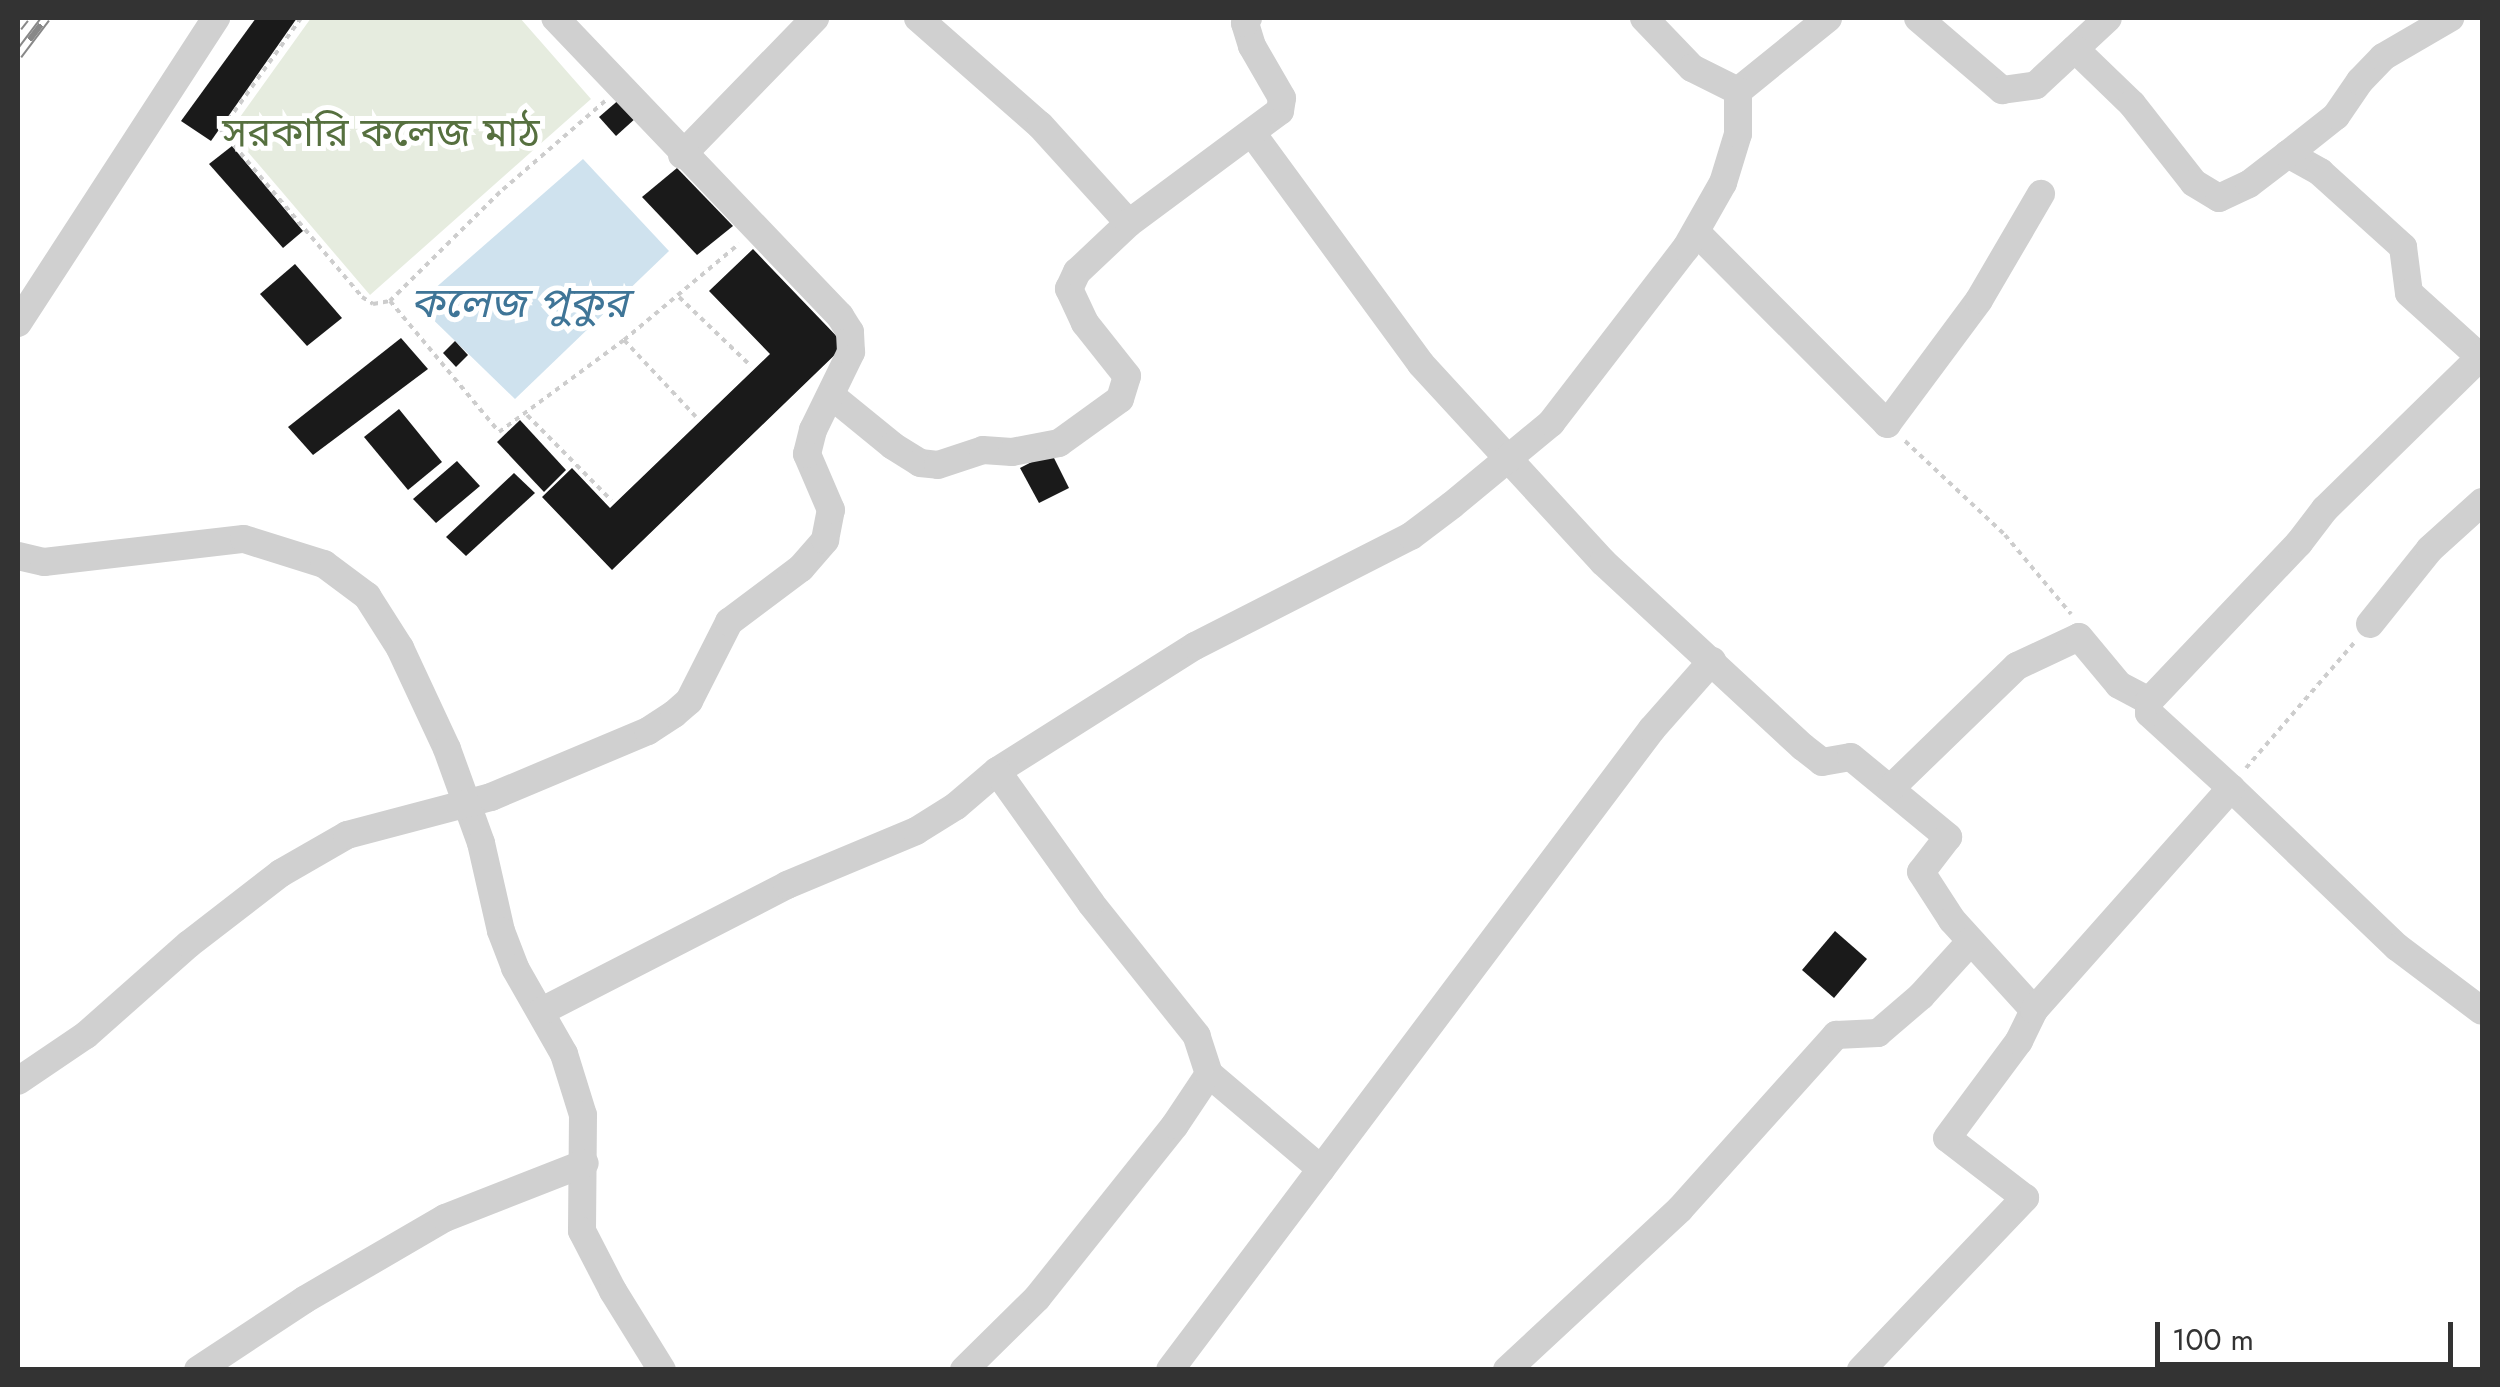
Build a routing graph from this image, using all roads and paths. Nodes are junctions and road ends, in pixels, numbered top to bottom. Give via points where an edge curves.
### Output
1 (216, 18) edge
2 (301, 18) edge
3 (555, 18) edge
4 (816, 18) edge
5 (918, 18) edge
6 (1248, 18) edge
7 (1644, 18) edge
8 (1828, 18) edge
9 (1918, 18) edge
10 (2108, 18) edge
11 (2450, 18) edge
12 (2074, 49) junction
13 (620, 88) junction
14 (1738, 91) junction
15 (1252, 134) junction
16 (2288, 154) junction
17 (682, 155) junction
18 (2040, 194) dead end
19 (1129, 223) junction
20 (754, 230) junction
21 (1696, 232) junction
22 (680, 296) junction
23 (390, 301) junction
24 (18, 322) edge
25 (624, 340) junction
26 (2481, 358) edge
27 (751, 366) dead end
28 (833, 397) junction
29 (527, 415) junction
30 (696, 416) dead end
31 (1887, 424) junction
32 (1508, 460) junction
33 (611, 500) dead end
34 (2482, 502) edge
35 (18, 556) edge
36 (2370, 624) joint
37 (2079, 638) junction
38 (1712, 661) junction
39 (2149, 700) junction
40 (997, 771) junction
41 (1892, 787) junction
42 (2231, 788) junction
43 (465, 806) junction
44 (1971, 941) junction
45 (2034, 1010) junction
46 (2482, 1011) edge
47 (542, 1012) junction
48 (1209, 1074) junction
49 (18, 1081) edge
50 (585, 1164) junction
51 (1321, 1169) junction
52 (198, 1370) edge
53 (662, 1370) edge
54 (964, 1370) edge
55 (1170, 1370) edge
56 (1507, 1370) edge
57 (1861, 1370) edge

1 - 24 street
2 - 23 path via 221,130 362,297 374,304
3 - 13 street
4 - 17 street
5 - 19 street via 1040,125
6 - 15 street via 1252,46 1282,98 1280,112
7 - 14 street via 1692,68
8 - 14 street
9 - 12 street via 2002,90 2036,85
10 - 12 street
11 - 16 street via 2383,57 2336,116
12 - 16 street via 2132,104 2194,183 2219,198
13 - 17 street
13 - 23 path via 500,192
14 - 21 street via 1738,134 1723,183
15 - 19 street
15 - 32 street via 1421,364
16 - 26 street via 2320,172 2403,248 2408,293
17 - 20 street
18 - 31 street via 1995,276
19 - 28 street via 1069,289 1085,323 1126,376 1126,388 1059,443 920,464
20 - 22 path
20 - 28 street via 850,332 851,352
21 - 31 street
21 - 32 street via 1551,423
22 - 25 path
22 - 27 path
23 - 29 path via 499,432
25 - 29 path
25 - 30 path
26 - 39 street via 2325,510
28 - 43 street via 807,454 831,510 825,540 801,568 729,622 689,701 648,731
29 - 33 path
31 - 37 path via 2005,535 2068,607
32 - 38 street via 1603,562
32 - 40 street via 1411,536 1195,646
34 - 36 street via 2430,548
35 - 43 street via 44,562 244,539 324,564 366,596 400,648 447,749
36 - 42 path
37 - 39 street via 2119,686
37 - 41 street via 2017,666
38 - 41 street via 1822,762 1851,757
38 - 51 street via 1652,729
39 - 42 street via 2149,713
40 - 47 street via 916,831 788,885
40 - 48 street via 1197,1036
41 - 44 street via 1948,837 1921,872
42 - 45 street
42 - 46 street via 2397,947
43 - 47 street via 481,843 501,931
43 - 49 street via 347,835 281,873 86,1035
44 - 45 street
44 - 56 street via 1878,1033 1836,1036 1680,1209
45 - 57 street via 2009,1056 1947,1138 2025,1198
47 - 50 street via 583,1115
48 - 51 street
48 - 54 street via 1037,1298
50 - 52 street via 445,1218
50 - 53 street via 582,1231
51 - 55 street

